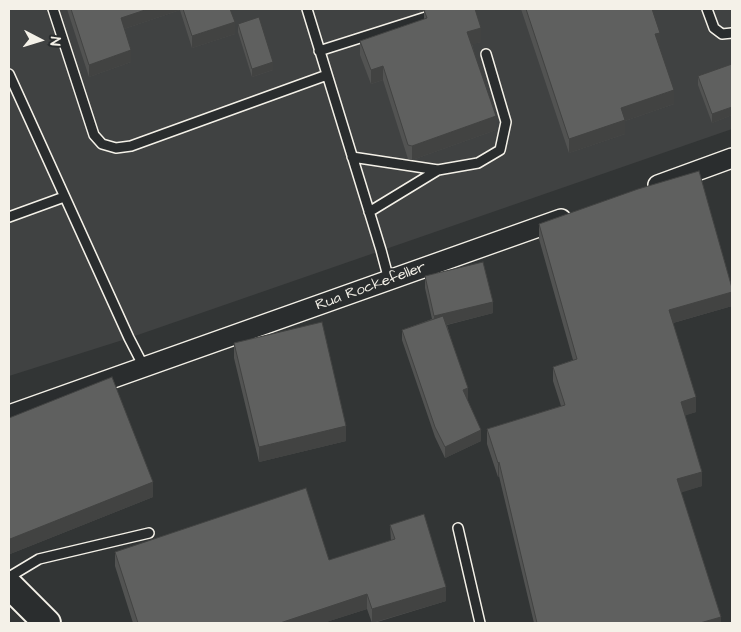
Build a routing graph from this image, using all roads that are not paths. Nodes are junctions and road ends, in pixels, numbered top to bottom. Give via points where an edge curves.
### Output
1 (53, 9) edge
2 (307, 9) edge
3 (451, 9) edge
4 (707, 9) edge
5 (732, 33) edge
6 (320, 51) junction
7 (486, 54) dead end
8 (9, 74) edge
9 (327, 75) junction
10 (352, 157) junction
11 (732, 158) edge
12 (438, 170) junction
13 (639, 191) edge
14 (64, 197) junction
15 (369, 212) junction
16 (574, 214) edge
17 (9, 217) edge
18 (389, 280) junction
19 (144, 367) junction
20 (9, 415) edge
21 (458, 528) dead end
22 (149, 533) dead end
23 (9, 577) edge
24 (9, 585) edge
25 (46, 623) edge
26 (480, 623) edge

1 - 9 lane via 94,135 102,144 116,148 131,146
2 - 6 lane
3 - 6 lane
4 - 5 lane via 714,28 722,34
6 - 9 lane
7 - 12 lane via 506,122 500,150 478,163
8 - 14 lane
9 - 10 lane
10 - 12 lane
10 - 15 lane
11 - 13 street
12 - 15 lane
14 - 17 lane
14 - 19 lane
15 - 18 lane
16 - 18 street, Rua Rockefeller
18 - 19 street, Rua Rockefeller
19 - 20 street, Rua Rockefeller
21 - 26 lane
22 - 23 lane via 39,559
24 - 25 main road

